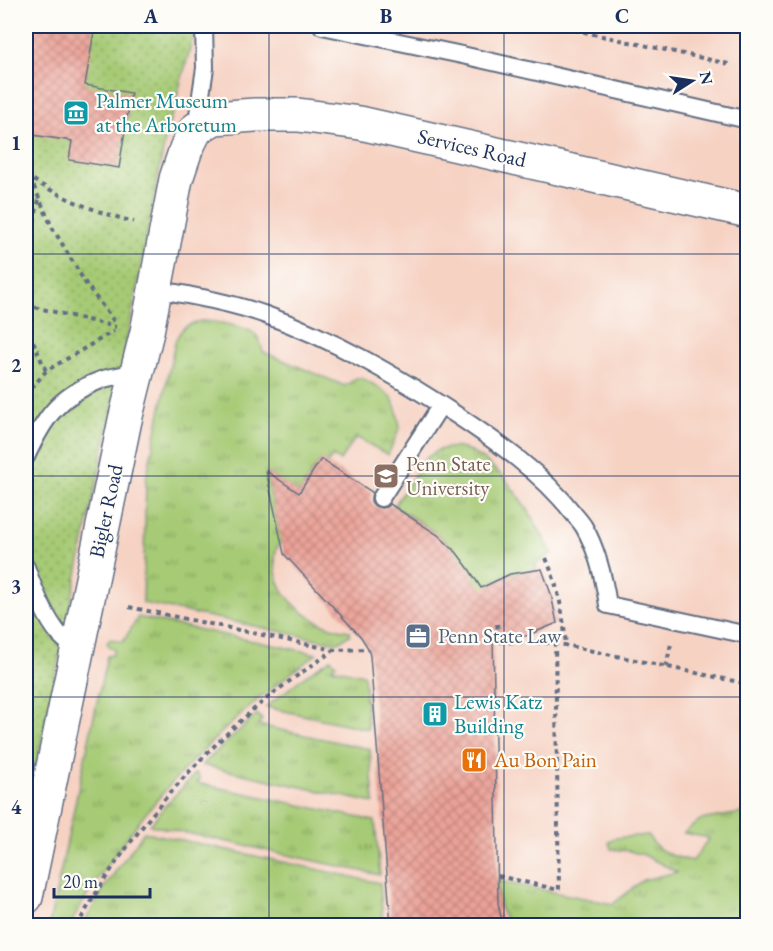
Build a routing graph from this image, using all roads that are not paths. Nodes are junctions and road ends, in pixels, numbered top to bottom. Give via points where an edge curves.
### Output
1 (322, 26) edge
2 (207, 27) edge
3 (747, 120) edge
4 (196, 129) junction
5 (747, 206) edge
6 (155, 289) junction
7 (137, 372) junction
8 (441, 405) junction
9 (26, 457) edge
10 (381, 498) dead end
11 (26, 567) edge
12 (747, 635) edge
13 (77, 650) junction
14 (26, 897) edge

1 - 3 lane
2 - 4 lane
4 - 5 street, Services Road via 214,118 330,118
4 - 6 street, Bigler Road via 176,180
6 - 7 street, Bigler Road
6 - 8 lane via 236,305 292,324 378,366
7 - 9 lane via 102,380 57,405 38,430
7 - 13 street, Bigler Road
8 - 10 lane
8 - 12 lane via 490,437 561,498 585,528 604,579 608,605
11 - 13 lane via 46,613 60,635
13 - 14 street, Bigler Road

